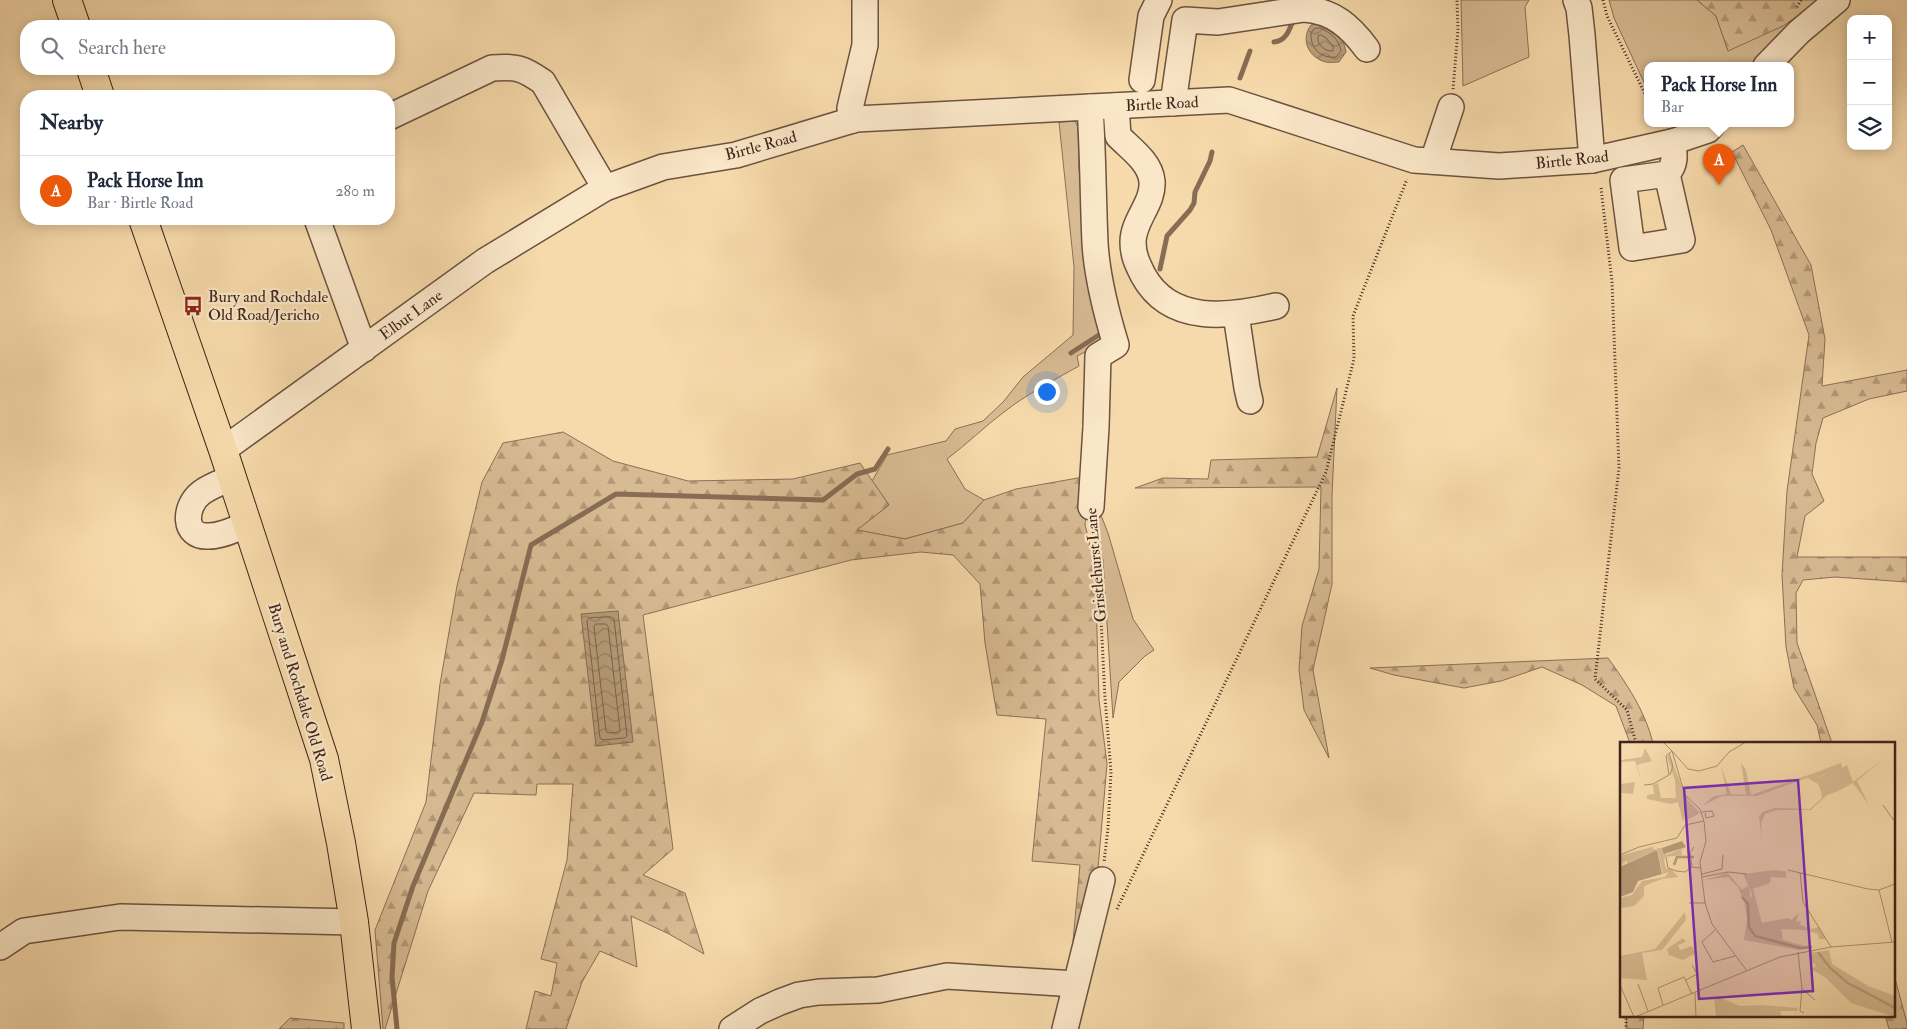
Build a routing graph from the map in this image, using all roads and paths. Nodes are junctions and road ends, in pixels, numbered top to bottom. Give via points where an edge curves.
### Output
1 (67, 0) edge
2 (865, 0) edge
3 (1160, 0) edge
4 (1457, 0) edge
5 (1576, 0) edge
6 (1603, 0) edge
7 (1837, 0) edge
8 (1302, 8) edge
9 (1179, 10) edge
10 (74, 20) edge
11 (1367, 48) dead end
12 (1770, 62) edge
13 (93, 75) edge
14 (1142, 80) dead end
15 (98, 90) edge
16 (1644, 92) edge
17 (1173, 103) junction
18 (1116, 106) junction
19 (1090, 107) junction
20 (1451, 107) joint
21 (395, 114) edge
22 (853, 120) junction
23 (1710, 127) edge
24 (1672, 142) junction
25 (1595, 159) junction
26 (1424, 161) junction
27 (1667, 174) dead end
28 (605, 188) junction
29 (145, 225) edge
30 (319, 225) edge
31 (1276, 306) dead end
32 (1236, 314) junction
33 (364, 349) junction
34 (1250, 401) dead end
35 (223, 450) junction
36 (232, 478) junction
37 (1091, 507) joint
38 (246, 525) junction
39 (1636, 742) edge
40 (1102, 880) joint
41 (1114, 915) dead end
42 (354, 922) junction
43 (12, 929) edge
44 (0, 947) edge
45 (1075, 984) junction
46 (1626, 1016) edge
47 (366, 1029) edge
48 (732, 1029) edge
49 (1065, 1029) edge
50 (1626, 1029) edge

1 - 10 main road
2 - 22 street via 865,44 850,108
3 - 14 street via 1152,16
4 - 20 path via 1458,30
5 - 25 street
6 - 16 path via 1607,16
7 - 12 street
8 - 9 street via 1218,22
8 - 11 street via 1341,20
9 - 17 street
13 - 15 main road
17 - 18 street, Birtle Road
17 - 26 street, Birtle Road via 1229,100
18 - 19 street, Birtle Road
18 - 32 street via 1118,136 1150,171 1151,195 1136,226 1133,241 1134,258 1149,286 1174,306 1192,312
19 - 22 street, Birtle Road
19 - 37 street, Gristlehurst Lane via 1095,244 1116,344 1098,356
20 - 26 street
21 - 28 street via 492,68 527,70 543,82
22 - 28 street, Birtle Road via 736,155 663,167
23 - 24 street, Birtle Road
24 - 25 street, Birtle Road
24 - 27 street via 1675,156 1673,167
25 - 26 street, Birtle Road via 1499,166
25 - 39 path via 1612,282 1620,468 1595,679 1627,710
26 - 41 path via 1353,316 1354,359 1326,472
28 - 33 street, Elbut Lane via 485,261
29 - 35 main road, Bury and Rochdale Old Road
30 - 33 street
31 - 32 street
32 - 34 street
33 - 35 street, Elbut Lane
35 - 36 main road, Bury and Rochdale Old Road
36 - 38 main road, Bury and Rochdale Old Road
36 - 38 street via 200,493 188,512 189,525 200,536
37 - 40 path, Gristlehurst Lane via 1092,533 1098,558 1111,772
38 - 42 main road, Bury and Rochdale Old Road via 324,759
40 - 45 street
42 - 43 street via 120,917
42 - 47 main road, Bury and Rochdale Old Road
43 - 44 street
45 - 48 street via 947,976 878,990 819,992 780,1002
45 - 49 street
46 - 50 path

